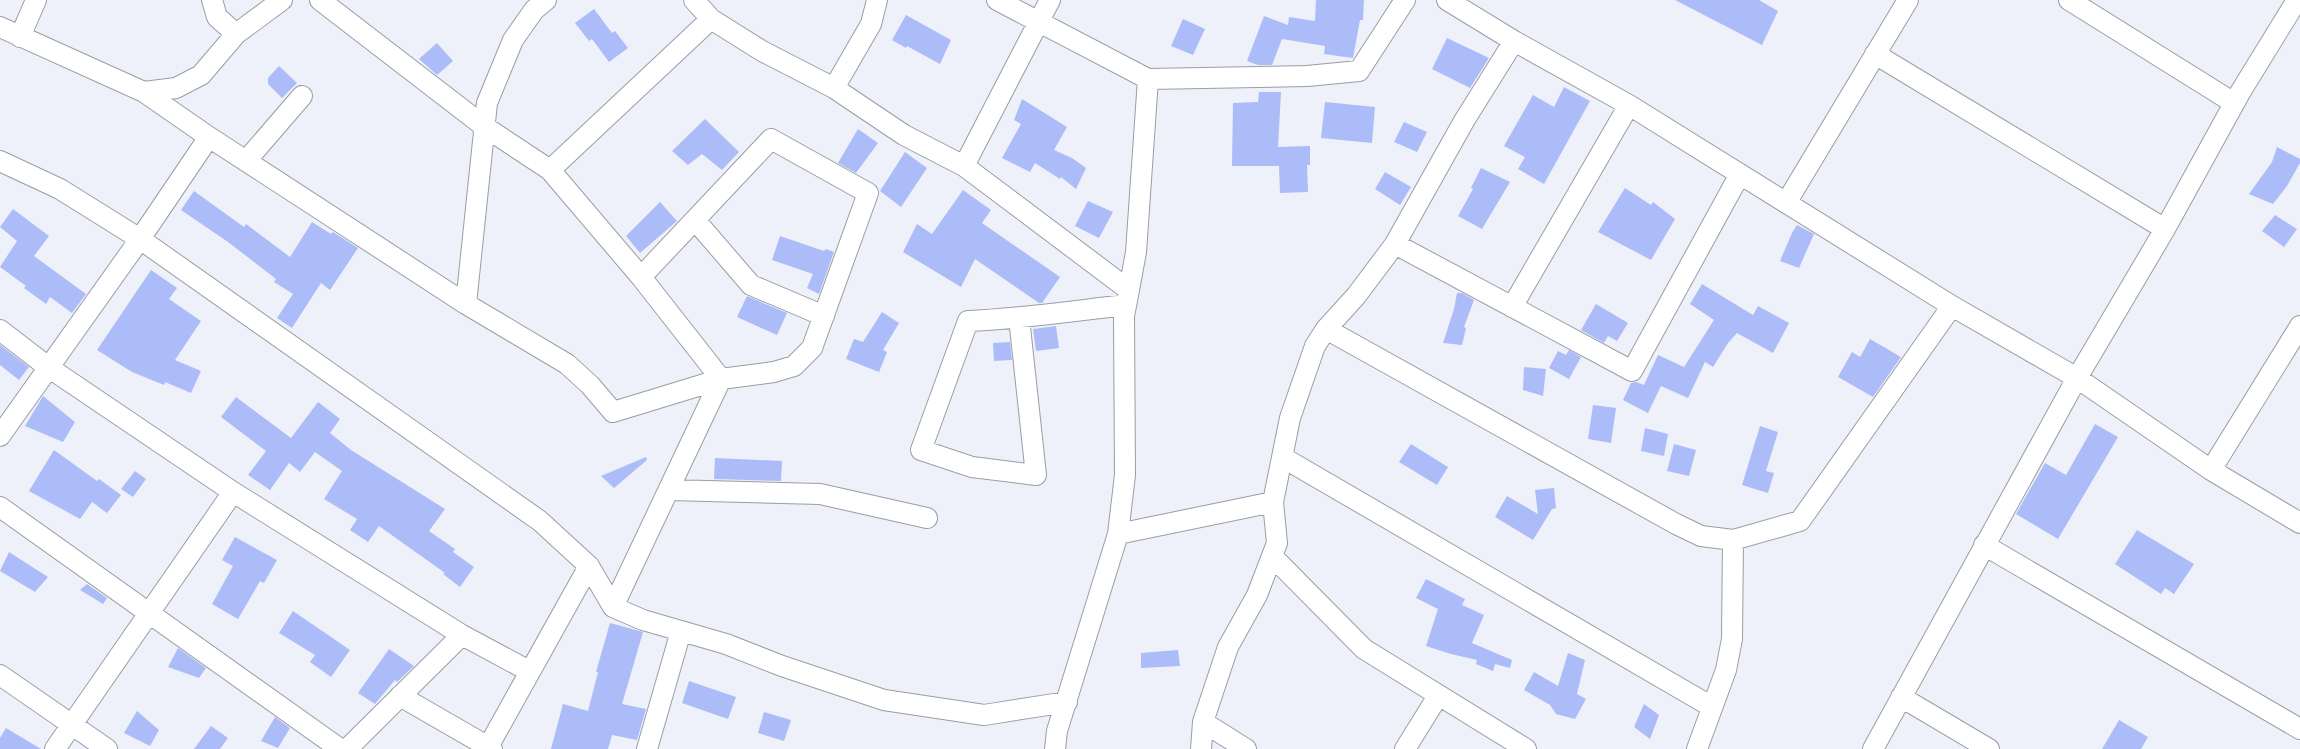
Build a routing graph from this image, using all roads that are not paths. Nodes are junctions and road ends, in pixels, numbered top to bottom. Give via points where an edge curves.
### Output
1 (36, 0) edge
2 (212, 0) edge
3 (282, 0) edge
4 (320, 0) edge
5 (546, 0) edge
6 (877, 0) edge
7 (997, 0) edge
8 (1050, 0) edge
9 (1406, 0) edge
10 (1447, 0) edge
11 (1908, 0) edge
12 (2069, 0) edge
13 (2297, 0) edge
14 (695, 1) edge
15 (711, 19) junction
16 (1038, 21) junction
17 (0, 27) edge
18 (236, 34) junction
19 (20, 37) junction
20 (1514, 41) junction
21 (1875, 54) junction
22 (1148, 79) junction
23 (834, 88) junction
24 (144, 92) junction
25 (302, 96) dead end
26 (2234, 103) junction
27 (1629, 105) junction
28 (485, 128) junction
29 (209, 137) junction
30 (246, 161) junction
31 (964, 166) junction
32 (2, 167) edge
33 (550, 170) junction
34 (1740, 174) junction
35 (1786, 203) junction
36 (695, 220) junction
37 (2165, 229) junction
38 (140, 239) junction
39 (1395, 244) junction
40 (641, 277) junction
41 (1127, 297) junction
42 (466, 304) junction
43 (1952, 306) junction
44 (1512, 307) junction
45 (824, 316) junction
46 (1019, 318) junction
47 (2300, 326) edge
48 (1326, 329) junction
49 (0, 330) edge
50 (48, 367) junction
51 (2077, 378) junction
52 (721, 379) junction
53 (0, 436) edge
54 (1282, 457) junction
55 (2211, 470) junction
56 (668, 490) junction
57 (233, 492) junction
58 (1274, 502) junction
59 (0, 507) edge
60 (927, 518) dead end
61 (2300, 522) edge
62 (1118, 534) junction
63 (1733, 540) junction
64 (1984, 545) junction
65 (1272, 556) junction
66 (589, 566) junction
67 (613, 607) junction
68 (150, 612) junction
69 (681, 631) junction
70 (462, 635) junction
71 (529, 671) junction
72 (0, 675) edge
73 (400, 696) junction
74 (1438, 696) junction
75 (1901, 697) junction
76 (1067, 702) junction
77 (1712, 707) junction
78 (1204, 722) junction
79 (71, 726) junction
80 (2300, 729) edge
81 (490, 748) edge
82 (55, 749) edge
83 (107, 749) edge
84 (340, 749) edge
85 (347, 749) edge
86 (647, 749) edge
87 (1055, 749) edge
88 (1200, 749) edge
89 (1246, 749) edge
90 (1405, 749) edge
91 (1526, 749) edge
92 (1697, 749) edge
93 (1873, 749) edge
94 (1989, 749) edge

1 - 19 street
2 - 18 street via 217,17
3 - 18 street
4 - 28 street
5 - 28 street via 534,10 513,40 487,103
6 - 23 street via 871,24
7 - 16 street
8 - 16 street
9 - 22 street via 1359,71 1307,76
10 - 20 street
11 - 21 street
12 - 26 street
13 - 26 street
14 - 15 street
15 - 23 street via 762,51
15 - 33 street
16 - 22 street
16 - 31 street
17 - 19 street
18 - 24 street via 201,75 176,88
19 - 24 street
20 - 27 street
20 - 39 street via 1464,121
21 - 35 street
21 - 37 street
22 - 41 street via 1136,252
23 - 31 street via 904,135
24 - 29 street
25 - 30 street
26 - 37 street
27 - 34 street
27 - 44 street
28 - 33 street
28 - 42 street
29 - 30 street
29 - 38 street
30 - 42 street
31 - 41 street
32 - 38 street via 60,189
33 - 40 street
34 - 35 street
34 - 44 street via 1632,371
35 - 43 street
36 - 40 street
36 - 45 street via 751,286
36 - 45 street via 771,138 868,193
37 - 51 street
38 - 50 street
38 - 66 street via 540,521
39 - 44 street
39 - 48 street
40 - 52 street
41 - 46 street
41 - 62 street via 1124,316 1125,475
42 - 52 street via 567,364 613,412
43 - 51 street
43 - 63 street via 1800,521
45 - 52 street via 812,348 794,366
46 - 46 street via 968,321 921,450 972,467 1036,476
47 - 55 street
48 - 54 street via 1315,346 1290,418
48 - 63 street via 1676,524 1701,536
49 - 50 street
50 - 53 street
50 - 57 street
51 - 55 street
51 - 64 street
52 - 56 street
54 - 58 street
54 - 77 street
55 - 61 street
56 - 60 street via 820,494
56 - 67 street
57 - 68 street
57 - 70 street
58 - 62 street
58 - 65 street via 1277,543
59 - 68 street
62 - 76 street
63 - 77 street via 1732,639 1726,670
64 - 75 street
64 - 80 street
65 - 74 street via 1364,649
65 - 78 street via 1256,595 1228,647
66 - 67 street
66 - 71 street
67 - 69 street
68 - 79 street
68 - 84 street
69 - 76 street via 884,700 984,715
69 - 86 street
70 - 71 street
70 - 73 street
71 - 81 street
72 - 79 street
73 - 81 street
73 - 85 street
74 - 90 street
74 - 91 street
75 - 93 street
75 - 94 street
76 - 87 street
77 - 92 street
78 - 88 street
78 - 89 street
79 - 82 street
79 - 83 street

